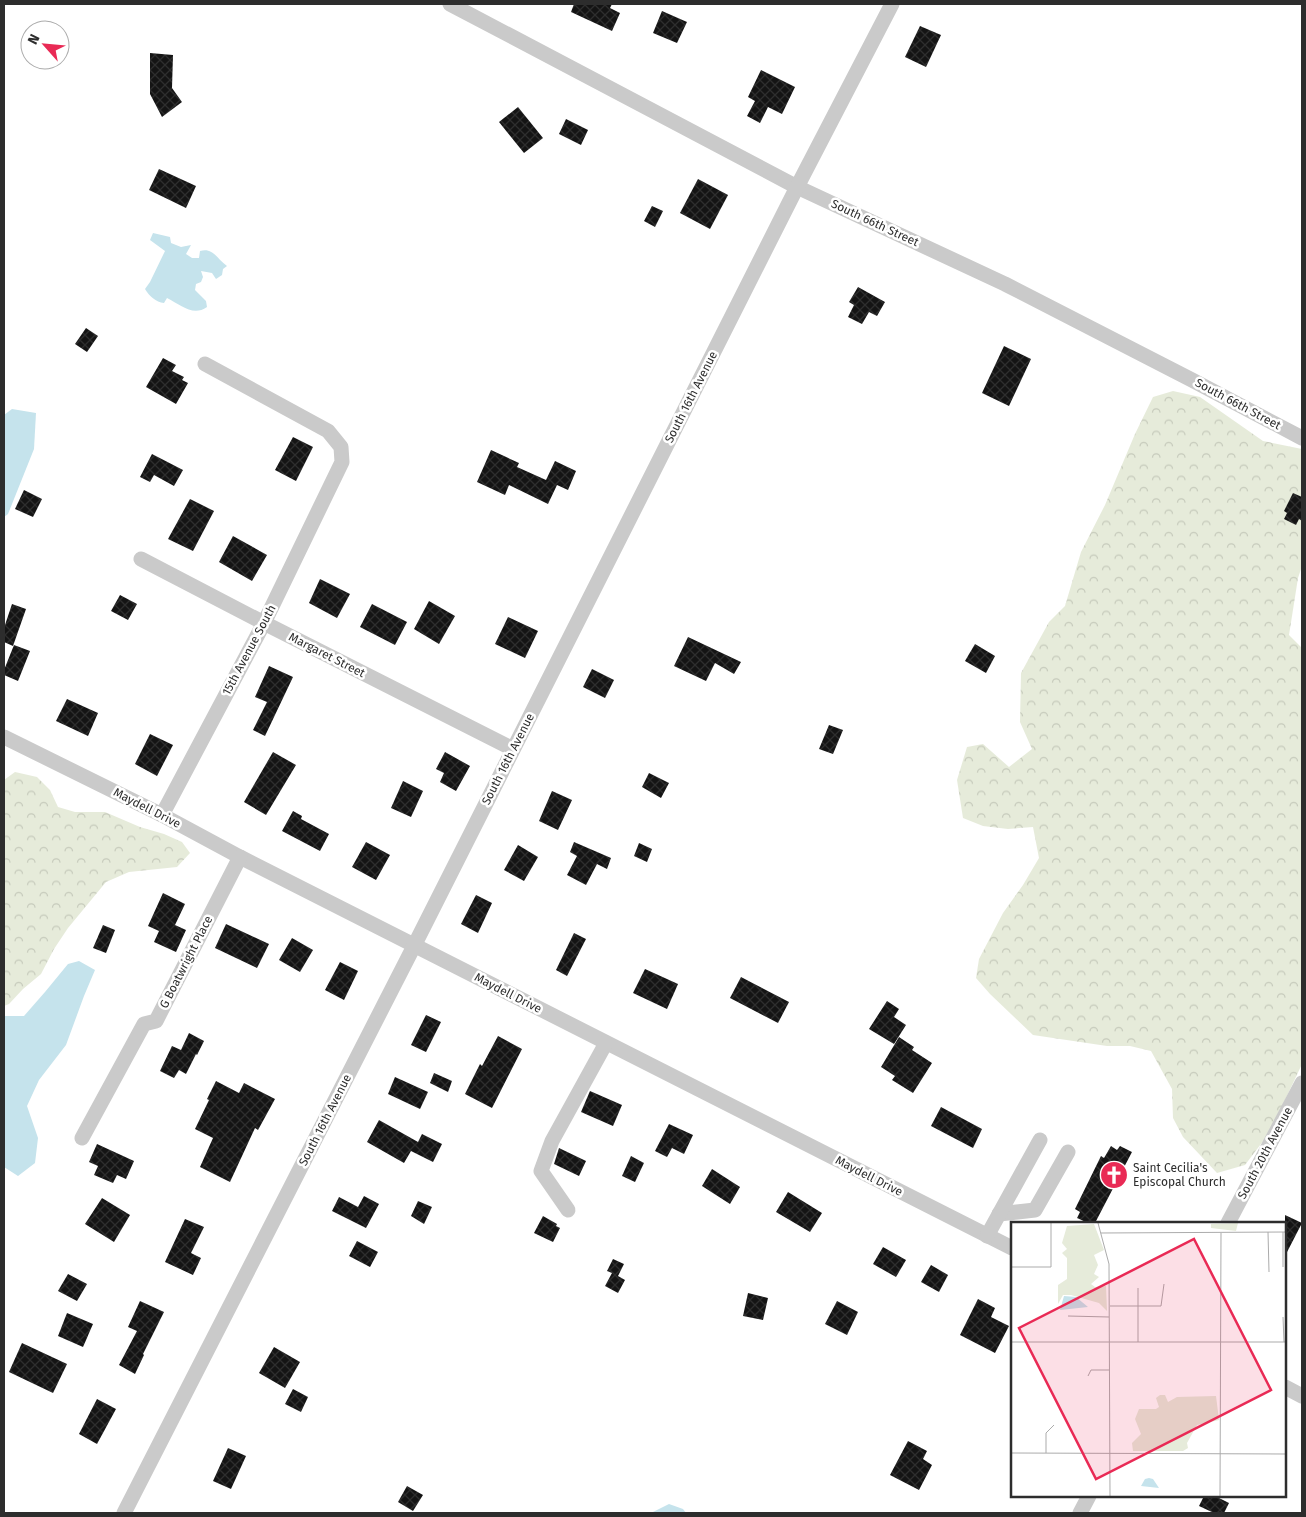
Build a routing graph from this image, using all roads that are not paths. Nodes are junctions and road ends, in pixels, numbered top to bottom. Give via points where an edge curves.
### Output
1 (450, 4) edge
2 (892, 4) edge
3 (797, 187) junction
4 (205, 364) dead end
5 (1302, 438) edge
6 (141, 559) dead end
7 (264, 623) junction
8 (4, 737) edge
9 (513, 749) junction
10 (162, 815) junction
11 (240, 857) junction
12 (414, 946) junction
13 (606, 1043) junction
14 (1302, 1083) edge
15 (82, 1138) dead end
16 (1040, 1140) dead end
17 (1068, 1152) dead end
18 (568, 1210) dead end
19 (999, 1214) junction
20 (1229, 1222) edge
21 (987, 1236) junction
22 (1011, 1248) edge
23 (1286, 1388) edge
24 (1302, 1396) edge
25 (1088, 1497) edge
26 (124, 1513) edge
27 (1080, 1513) edge

1 - 3 street, South 66th Street
2 - 3 street, South 16th Avenue
3 - 5 street, South 66th Street via 1005,284
3 - 9 street, South 16th Avenue
4 - 7 street, 15th Avenue South via 328,431 341,447 342,462
6 - 7 street, Margaret Street
7 - 9 street, Margaret Street
7 - 10 street, 15th Avenue South
8 - 10 street, Maydell Drive
9 - 12 street, South 16th Avenue
10 - 11 street, Maydell Drive
11 - 12 street, Maydell Drive
11 - 15 street, G Boatwright Place via 156,1021 144,1024
12 - 13 street, Maydell Drive
12 - 26 street, South 16th Avenue
13 - 18 street via 552,1141 541,1171
13 - 21 street, Maydell Drive
14 - 20 street, South 20th Avenue
16 - 19 street
17 - 19 street via 1035,1210
19 - 21 street
21 - 22 street, Maydell Drive
23 - 24 street
25 - 27 street

